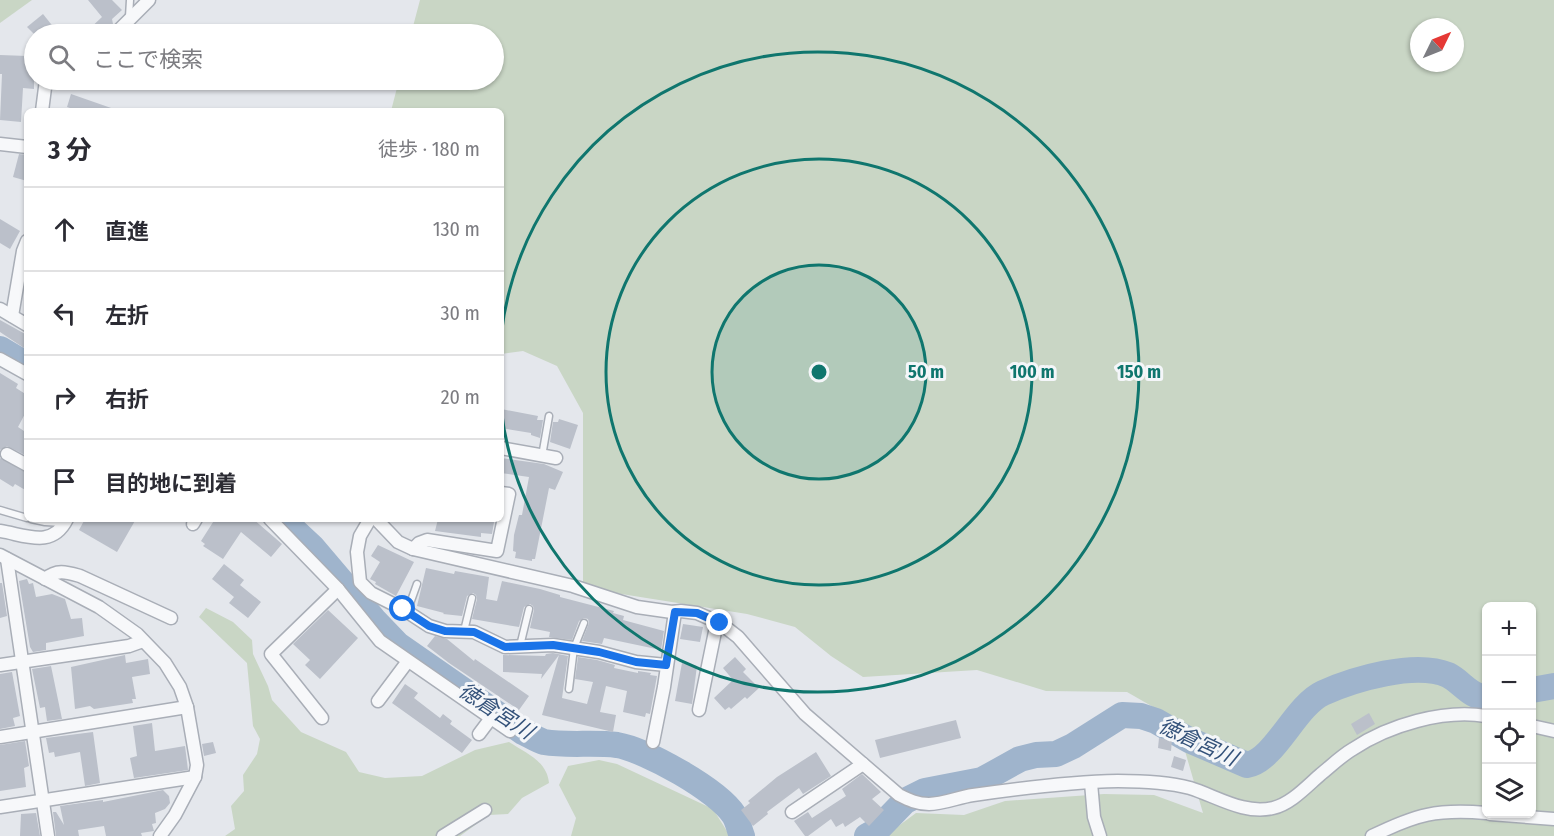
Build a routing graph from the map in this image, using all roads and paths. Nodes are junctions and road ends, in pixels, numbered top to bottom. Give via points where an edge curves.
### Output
1 (130, 0) edge
2 (149, 0) edge
3 (128, 22) joint
4 (45, 90) edge
5 (42, 108) edge
6 (0, 144) edge
7 (24, 147) edge
8 (24, 248) edge
9 (0, 309) edge
10 (12, 316) junction
11 (24, 323) edge
12 (0, 359) edge
13 (24, 372) edge
14 (549, 416) dead end
15 (504, 449) edge
16 (7, 454) dead end
17 (542, 456) junction
18 (556, 458) dead end
19 (24, 463) edge
20 (504, 493) edge
21 (0, 510) edge
22 (24, 517) edge
23 (504, 518) edge
24 (65, 522) edge
25 (273, 522) edge
26 (368, 522) edge
27 (379, 522) edge
28 (503, 522) edge
29 (0, 531) edge
30 (413, 549) junction
31 (4, 557) edge
32 (45, 579) junction
33 (417, 584) dead end
34 (338, 589) junction
35 (472, 598) dead end
36 (529, 609) dead end
37 (407, 612) junction
38 (675, 612) junction
39 (171, 618) dead end
40 (717, 622) junction
41 (584, 623) dead end
42 (464, 632) junction
43 (143, 641) junction
44 (520, 647) junction
45 (574, 648) junction
46 (408, 661) junction
47 (23, 662) junction
48 (0, 665) edge
49 (666, 665) junction
50 (569, 688) dead end
51 (378, 701) dead end
52 (187, 707) junction
53 (699, 710) dead end
54 (1482, 716) edge
55 (322, 718) dead end
56 (490, 718) junction
57 (1536, 727) edge
58 (510, 731) dead end
59 (1554, 731) edge
60 (34, 732) junction
61 (479, 734) dead end
62 (0, 737) edge
63 (652, 742) dead end
64 (863, 764) junction
65 (195, 777) junction
66 (1091, 783) junction
67 (44, 800) junction
68 (0, 807) edge
69 (485, 810) dead end
70 (792, 812) dead end
71 (1482, 812) edge
72 (1536, 817) edge
73 (1554, 819) edge
74 (48, 836) edge
75 (160, 836) edge
76 (443, 836) edge
77 (1100, 836) edge
78 (1372, 836) edge

1 - 3 lane
2 - 3 street
4 - 5 street
6 - 7 street
8 - 10 street
9 - 10 street
10 - 11 street
12 - 13 street
14 - 17 lane
15 - 17 street
16 - 19 street
17 - 18 street
20 - 23 street via 509,494
21 - 22 lane
24 - 29 street via 56,535 48,537
25 - 34 street
26 - 37 street via 357,552 360,582 371,593
27 - 30 street via 398,542
28 - 30 street via 497,551 427,540
30 - 38 street via 573,586 637,607
31 - 32 street
31 - 47 street
32 - 39 street via 64,571
32 - 43 street via 99,607
33 - 37 lane
34 - 46 street via 380,641
34 - 55 street via 271,654
35 - 42 lane
36 - 44 lane
37 - 42 street via 429,626
38 - 40 street via 697,613
38 - 49 street
40 - 53 street
40 - 64 street via 738,637 805,714
41 - 45 lane
42 - 44 street via 482,634 505,647
43 - 47 street
43 - 52 street via 165,663
44 - 45 street via 550,644
45 - 49 street
45 - 50 lane
46 - 51 street
46 - 56 street
47 - 48 street
47 - 60 street
49 - 63 street
52 - 60 street
52 - 65 street via 197,765
54 - 66 street via 1447,714 1386,731 1353,748 1275,808 1237,806 1188,788 1150,782
56 - 58 street
56 - 61 street
57 - 59 street
60 - 62 street
60 - 67 street
64 - 66 street via 914,803
64 - 70 street
65 - 67 street
65 - 75 street via 176,815
66 - 77 street
67 - 68 street
67 - 74 street
69 - 76 street
71 - 78 street via 1438,812
72 - 73 street

